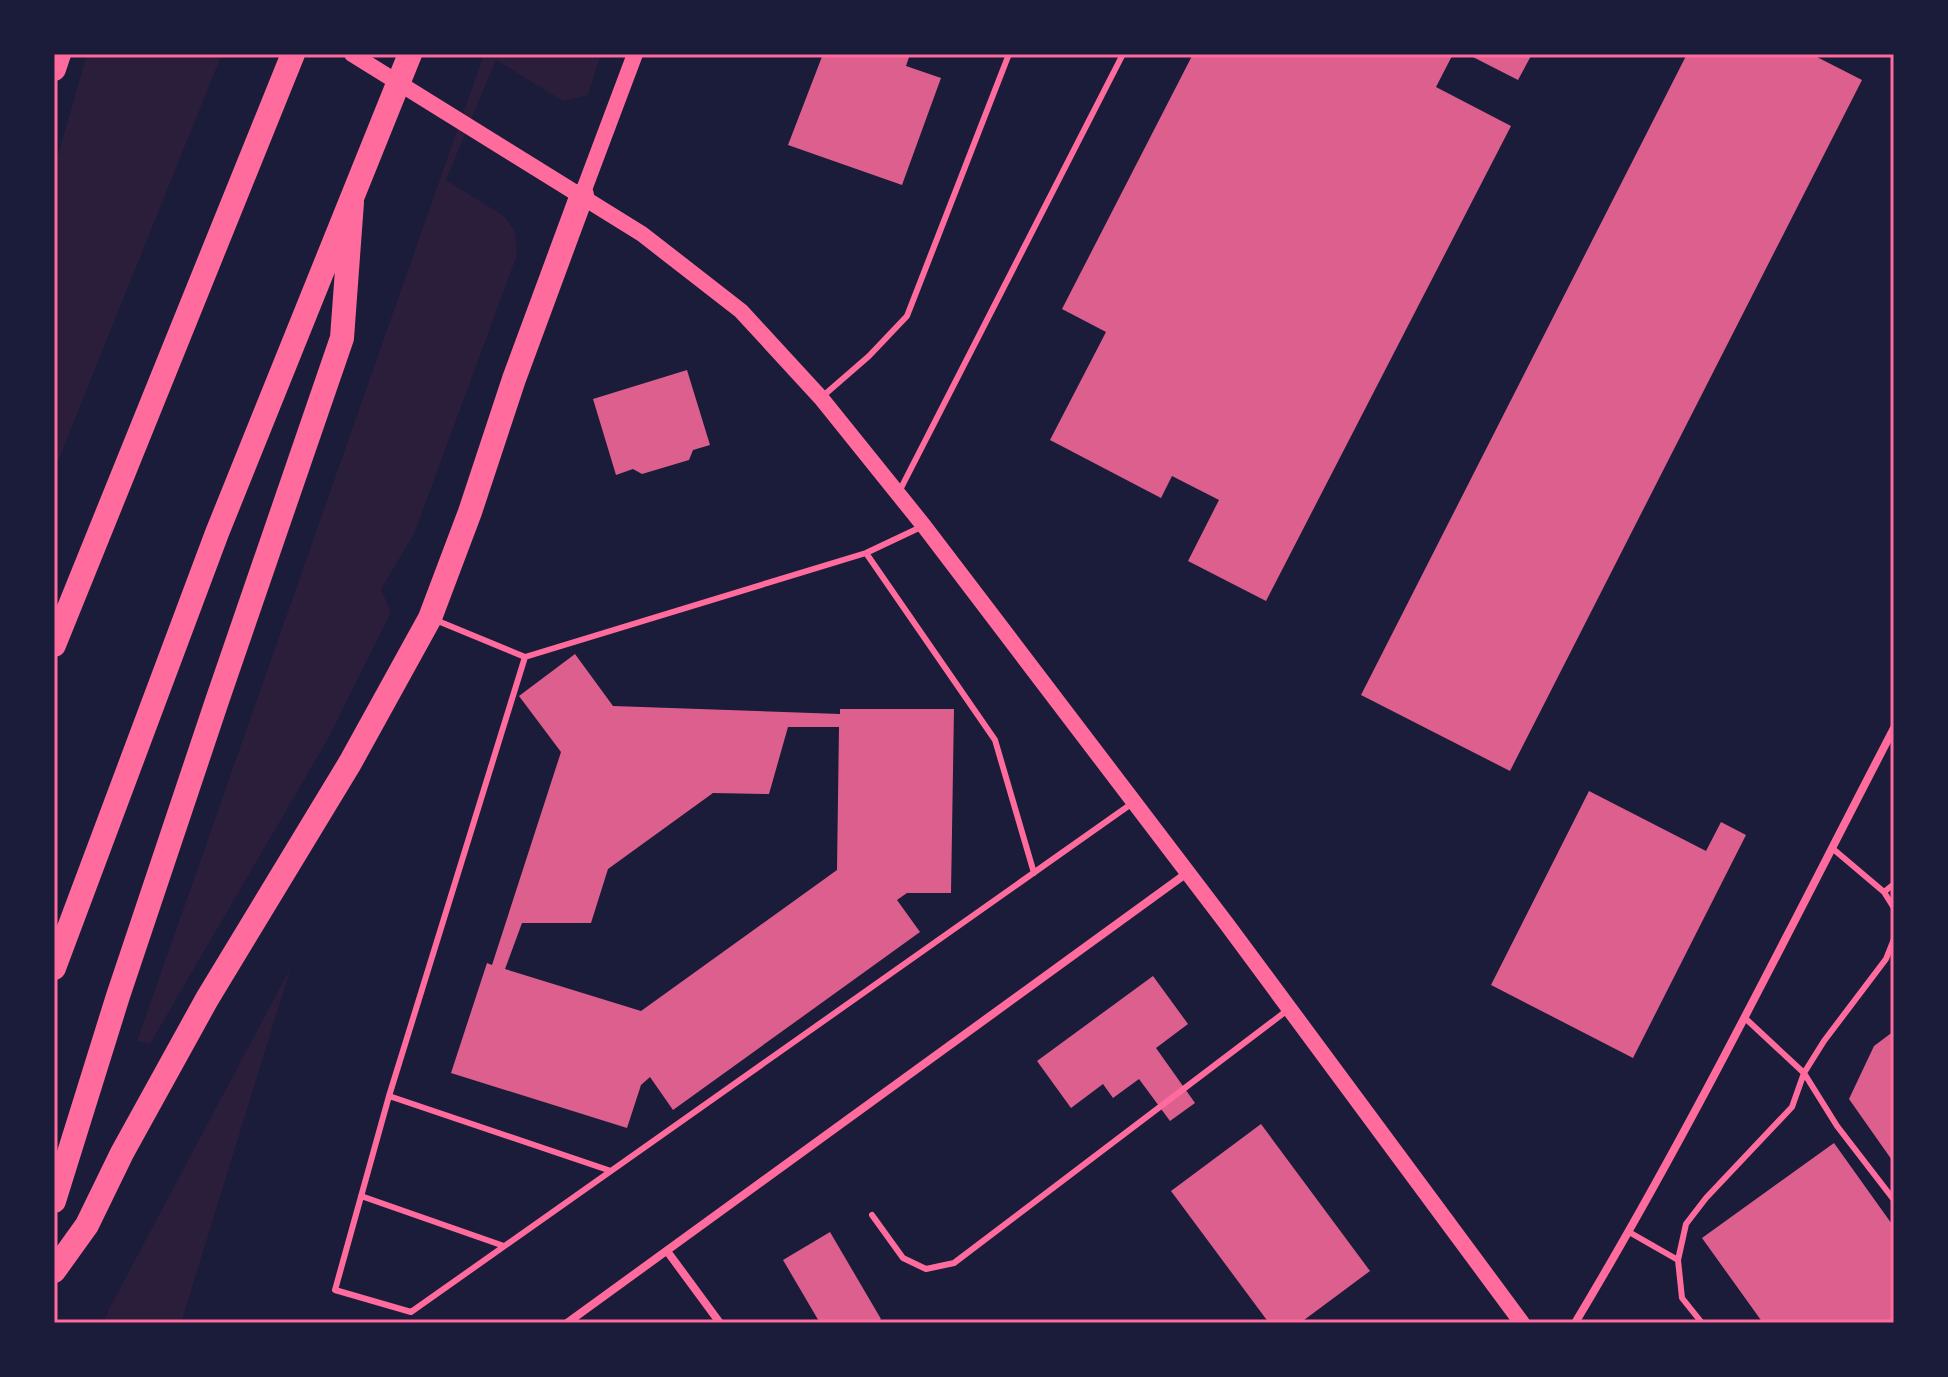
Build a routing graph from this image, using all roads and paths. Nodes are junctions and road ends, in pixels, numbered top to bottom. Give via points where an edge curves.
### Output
1 (59, 54) edge
2 (293, 54) edge
3 (352, 54) edge
4 (410, 54) edge
5 (635, 54) edge
6 (1009, 54) edge
7 (1123, 54) edge
8 (54, 69) edge
9 (582, 195) junction
10 (352, 202) junction
11 (821, 398) junction
12 (898, 493) junction
13 (924, 526) junction
14 (866, 553) junction
15 (430, 618) junction
16 (54, 645) edge
17 (525, 657) junction
18 (1894, 728) edge
19 (1135, 802) junction
20 (1832, 848) junction
21 (1034, 873) junction
22 (1187, 873) junction
23 (1894, 884) edge
24 (1884, 892) junction
25 (1894, 908) edge
26 (1894, 939) edge
27 (54, 968) edge
28 (1290, 1008) junction
29 (1745, 1018) junction
30 (1804, 1073) junction
31 (389, 1096) junction
32 (611, 1171) junction
33 (361, 1196) junction
34 (1894, 1200) edge
35 (54, 1201) edge
36 (872, 1215) dead end
37 (1629, 1232) junction
38 (504, 1246) junction
39 (667, 1251) junction
40 (1678, 1260) junction
41 (54, 1271) edge
42 (567, 1323) edge
43 (720, 1323) edge
44 (1522, 1323) edge
45 (1575, 1323) edge
46 (1702, 1323) edge

1 - 8 highway
2 - 16 highway
3 - 9 main road
4 - 10 highway
5 - 9 main road
6 - 11 lane via 907,316
7 - 12 lane
9 - 11 main road via 741,311
9 - 15 highway
10 - 27 highway via 217,533
10 - 35 highway via 342,338 128,966
11 - 12 main road
12 - 13 main road
13 - 14 lane
13 - 19 main road
14 - 17 lane
14 - 21 lane via 995,740
15 - 17 lane
15 - 41 highway via 350,763 207,999 87,1225
17 - 31 lane
18 - 20 street
19 - 21 lane
19 - 22 main road
20 - 24 lane
20 - 29 street
21 - 32 lane
22 - 28 main road
22 - 39 street
23 - 24 lane
24 - 25 lane
26 - 30 lane via 1886,959
28 - 36 lane via 954,1263 926,1269 903,1258
28 - 44 main road
29 - 30 lane
29 - 37 street
30 - 34 lane
30 - 40 lane via 1792,1107 1686,1224
31 - 32 lane
31 - 33 lane
32 - 38 lane
33 - 38 lane
33 - 38 lane via 335,1290 411,1312
37 - 40 lane
37 - 45 street
39 - 42 street
39 - 43 street
40 - 46 lane via 1682,1298

